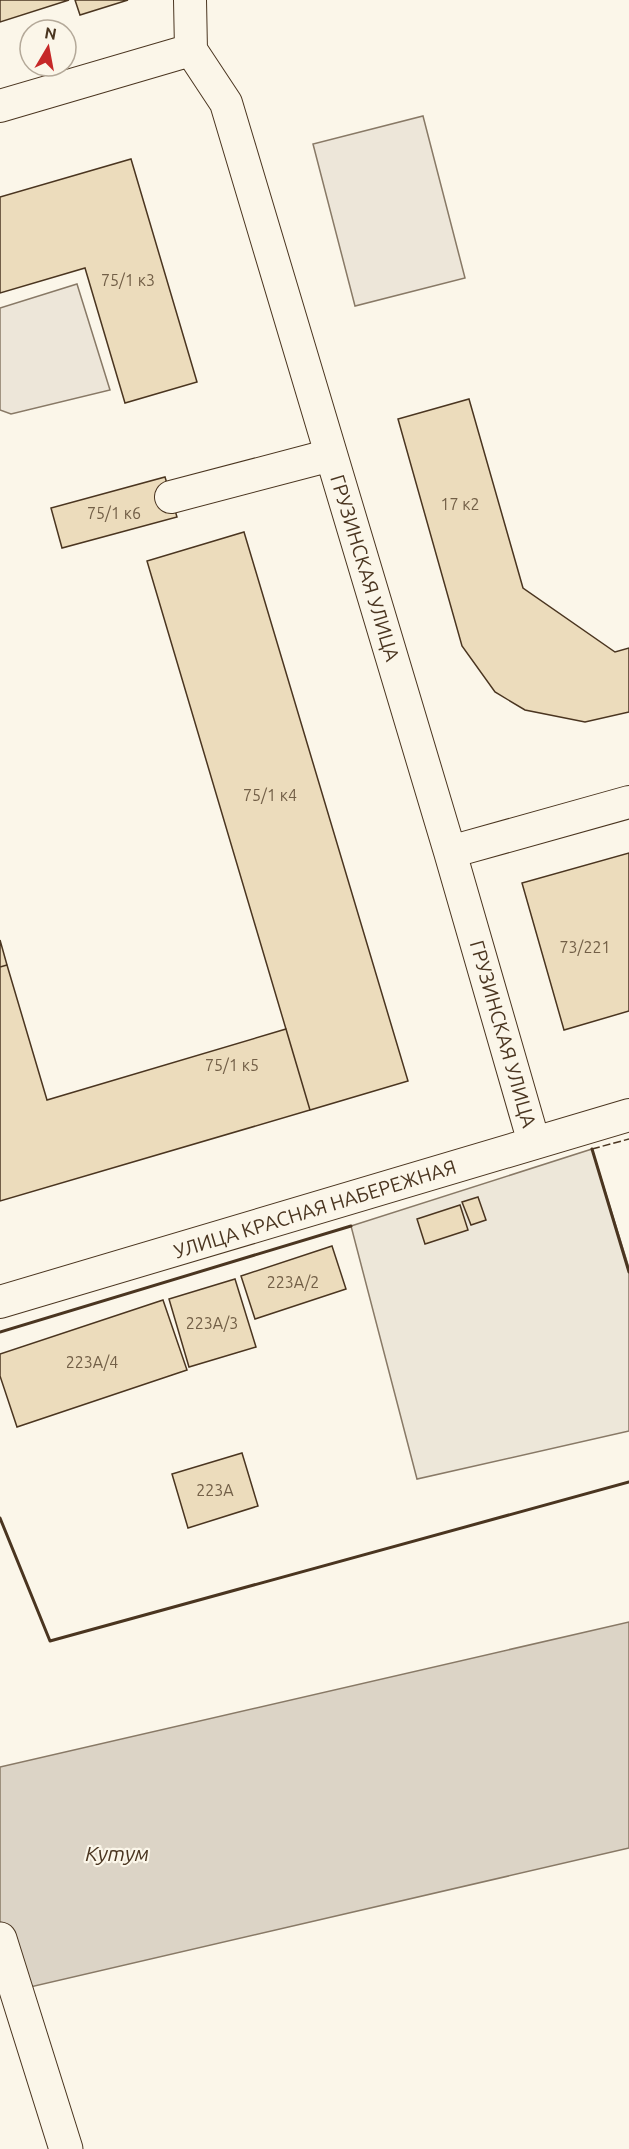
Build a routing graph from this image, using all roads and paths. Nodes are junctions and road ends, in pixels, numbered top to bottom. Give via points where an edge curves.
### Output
1 (189, 0) edge
2 (191, 50) junction
3 (0, 106) edge
4 (331, 455) junction
5 (171, 497) dead end
6 (629, 802) edge
7 (450, 852) junction
8 (629, 1115) edge
9 (534, 1143) junction
10 (0, 1302) edge
11 (0, 1939) edge
12 (66, 2149) edge

1 - 2 street
2 - 3 street
2 - 4 street, ГРУЗИНСКАЯ УЛИЦА via 226,103
4 - 5 street
4 - 7 street, ГРУЗИНСКАЯ УЛИЦА
6 - 7 street
7 - 9 street, ГРУЗИНСКАЯ УЛИЦА
8 - 9 street, УЛИЦА КРАСНАЯ НАБЕРЕЖНАЯ
9 - 10 street, УЛИЦА КРАСНАЯ НАБЕРЕЖНАЯ
11 - 12 main road

